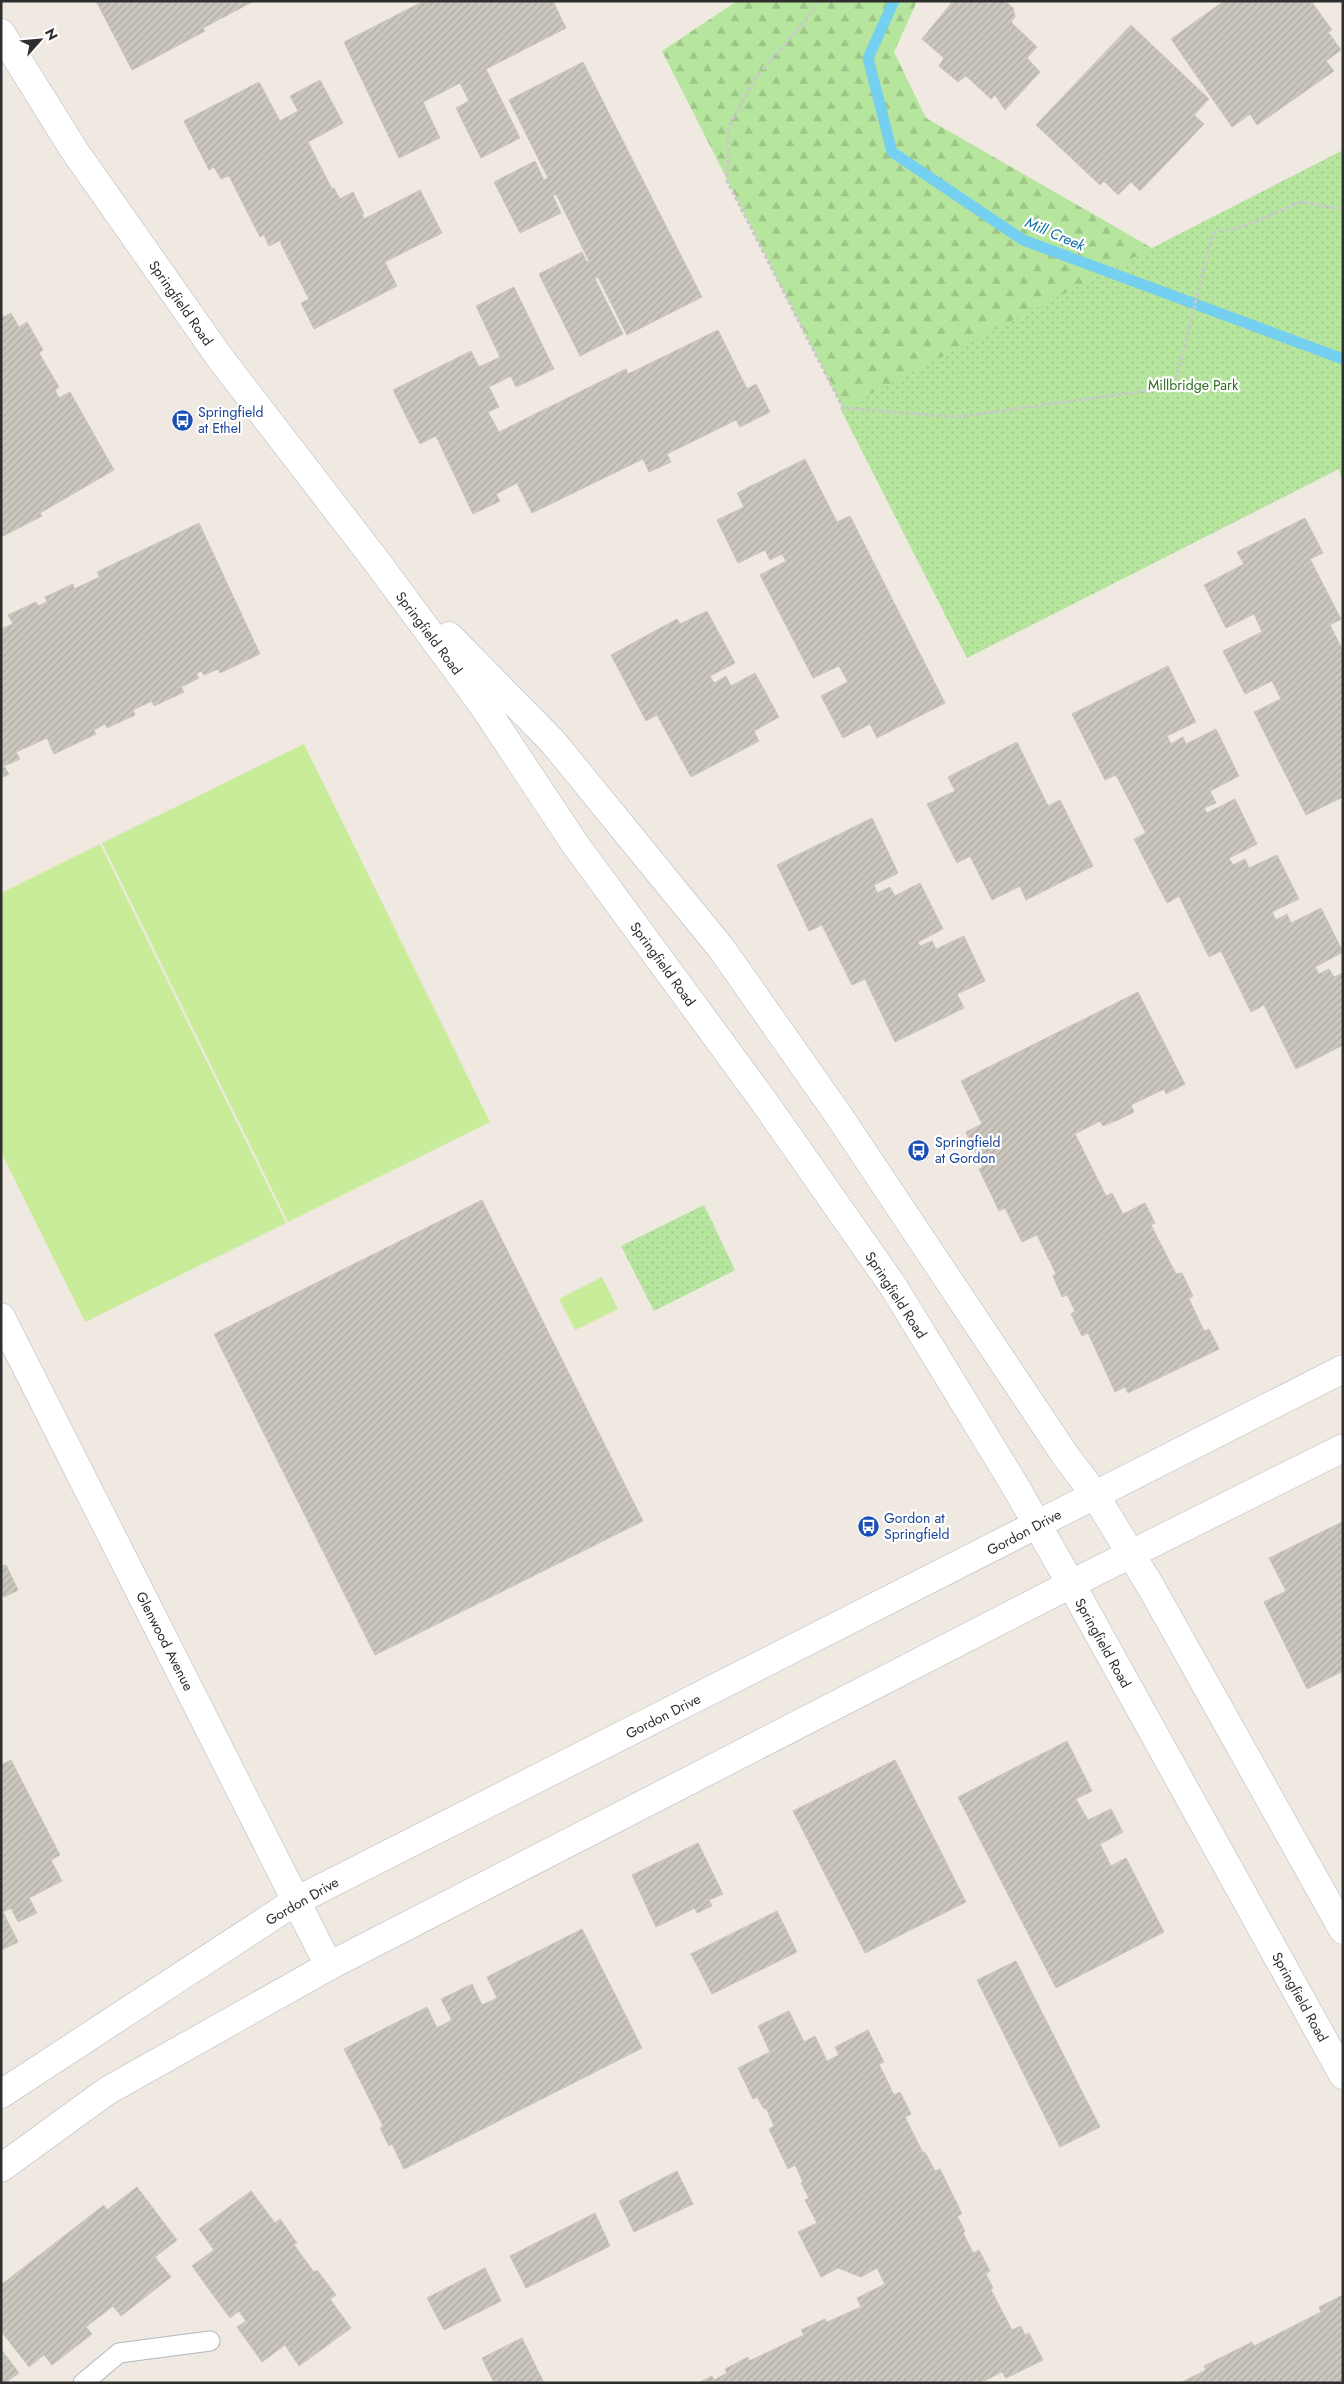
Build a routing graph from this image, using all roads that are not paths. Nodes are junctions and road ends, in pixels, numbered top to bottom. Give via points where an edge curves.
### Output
1 (1, 33) edge
2 (377, 562) junction
3 (1, 1317) edge
4 (1343, 1369) edge
5 (1343, 1448) edge
6 (1094, 1495) junction
7 (1036, 1525) junction
8 (1131, 1554) junction
9 (1071, 1584) junction
10 (296, 1901) junction
11 (1343, 1930) edge
12 (329, 1966) junction
13 (1343, 2075) edge
14 (1, 2094) edge
15 (1, 2168) edge
16 (210, 2341) dead end
17 (83, 2383) edge

1 - 2 main road, Springfield Road via 74,150 220,358
2 - 6 main road, Springfield Road via 553,742 721,948 837,1113
2 - 7 main road, Springfield Road via 482,704 575,844 765,1103 893,1286
3 - 10 main road, Glenwood Avenue
4 - 6 main road, Gordon Drive
5 - 8 main road
6 - 7 main road, Gordon Drive
6 - 8 main road, Springfield Road
7 - 9 main road, Springfield Road
7 - 10 main road, Gordon Drive
8 - 9 main road
8 - 11 main road, Springfield Road
9 - 12 main road
9 - 13 main road, Springfield Road
10 - 12 main road, Glenwood Avenue
10 - 14 main road, Gordon Drive
12 - 15 main road via 107,2092
16 - 17 lane via 119,2353

